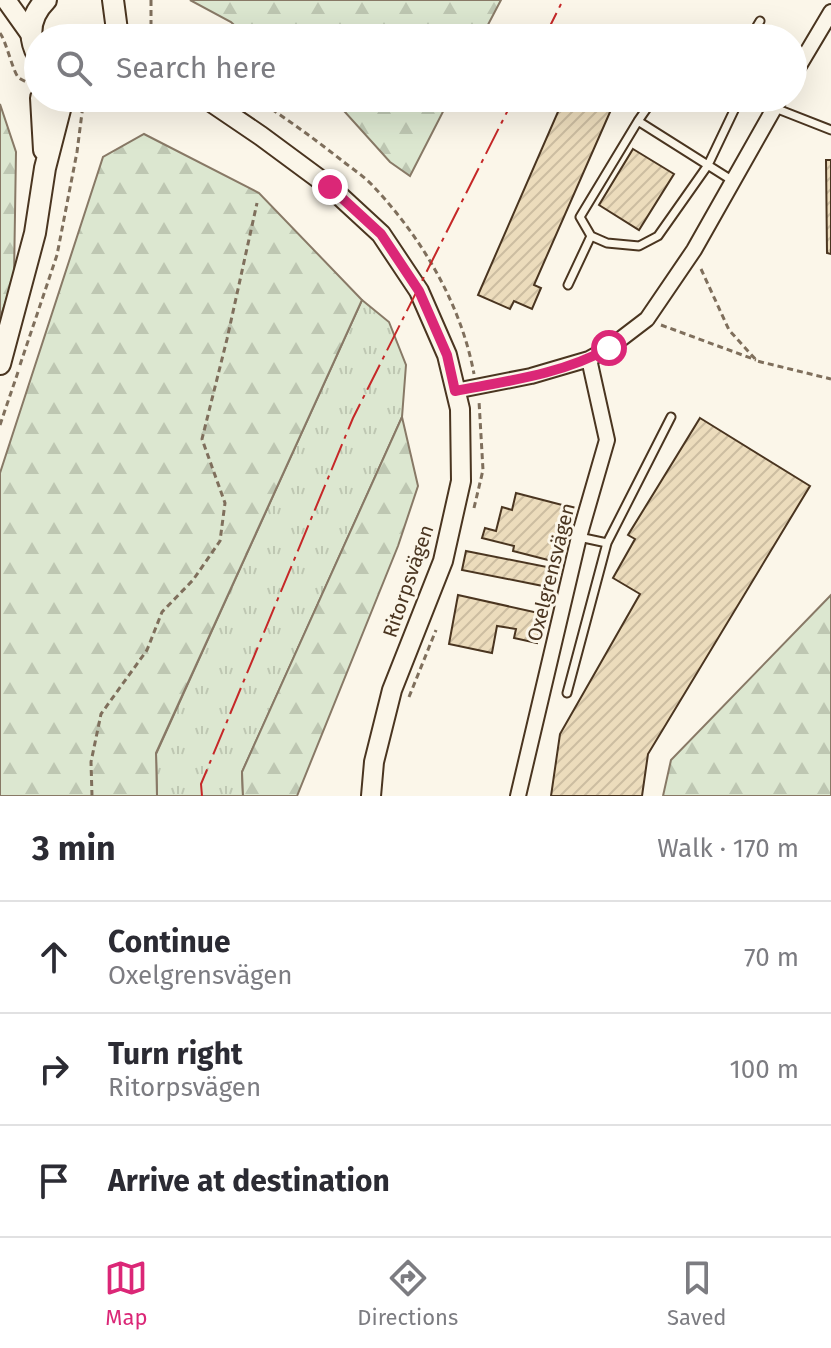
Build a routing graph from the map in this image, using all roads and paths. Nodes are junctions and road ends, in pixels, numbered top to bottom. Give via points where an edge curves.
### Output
1 (6, 0) edge
2 (46, 0) edge
3 (151, 0) edge
4 (110, 4) edge
5 (830, 15) edge
6 (760, 21) dead end
7 (32, 24) edge
8 (117, 24) edge
9 (151, 24) edge
10 (758, 24) edge
11 (24, 25) edge
12 (0, 33) edge
13 (807, 53) edge
14 (24, 81) edge
15 (42, 112) edge
16 (59, 112) edge
17 (82, 112) edge
18 (226, 112) edge
19 (277, 112) edge
20 (644, 112) edge
21 (733, 112) edge
22 (773, 112) edge
23 (796, 112) edge
24 (638, 121) junction
25 (831, 130) edge
26 (708, 165) junction
27 (45, 168) junction
28 (733, 181) junction
29 (257, 203) dead end
30 (591, 236) junction
31 (694, 250) junction
32 (568, 285) dead end
33 (647, 319) junction
34 (589, 359) junction
35 (757, 361) junction
36 (0, 364) edge
37 (831, 379) edge
38 (476, 387) junction
39 (455, 391) junction
40 (671, 417) dead end
41 (0, 425) edge
42 (472, 516) dead end
43 (579, 537) junction
44 (607, 543) junction
45 (440, 620) dead end
46 (567, 693) dead end
47 (407, 703) dead end
48 (92, 796) edge
49 (371, 796) edge
50 (518, 796) edge

1 - 11 street
2 - 7 main road
3 - 9 path
4 - 8 main road
5 - 13 street
6 - 10 lane
12 - 14 path via 15,72
15 - 27 main road
16 - 27 main road
17 - 41 path via 57,255
18 - 39 street, Ritorpsvägen via 330,187 381,234 419,291 447,355
19 - 38 path via 371,184 411,230 461,322
20 - 24 lane
21 - 26 lane
22 - 28 street
23 - 25 lane
24 - 26 lane
24 - 30 lane via 580,217
26 - 28 lane
26 - 30 lane via 658,236 639,246
27 - 36 main road via 35,233
28 - 31 street
29 - 48 path via 202,439 225,503 220,541 162,612 147,650 101,714 91,762
30 - 32 lane
31 - 33 street
31 - 35 path via 729,330
33 - 34 street
33 - 35 path
34 - 38 street
34 - 43 street, Oxelgrensvägen via 607,440
35 - 37 path
38 - 39 street
38 - 42 path via 483,470
39 - 49 street, Ritorpsvägen via 461,481 443,561 392,690
40 - 44 lane
43 - 44 lane
43 - 50 street, Oxelgrensvägen
44 - 46 lane
45 - 47 path

